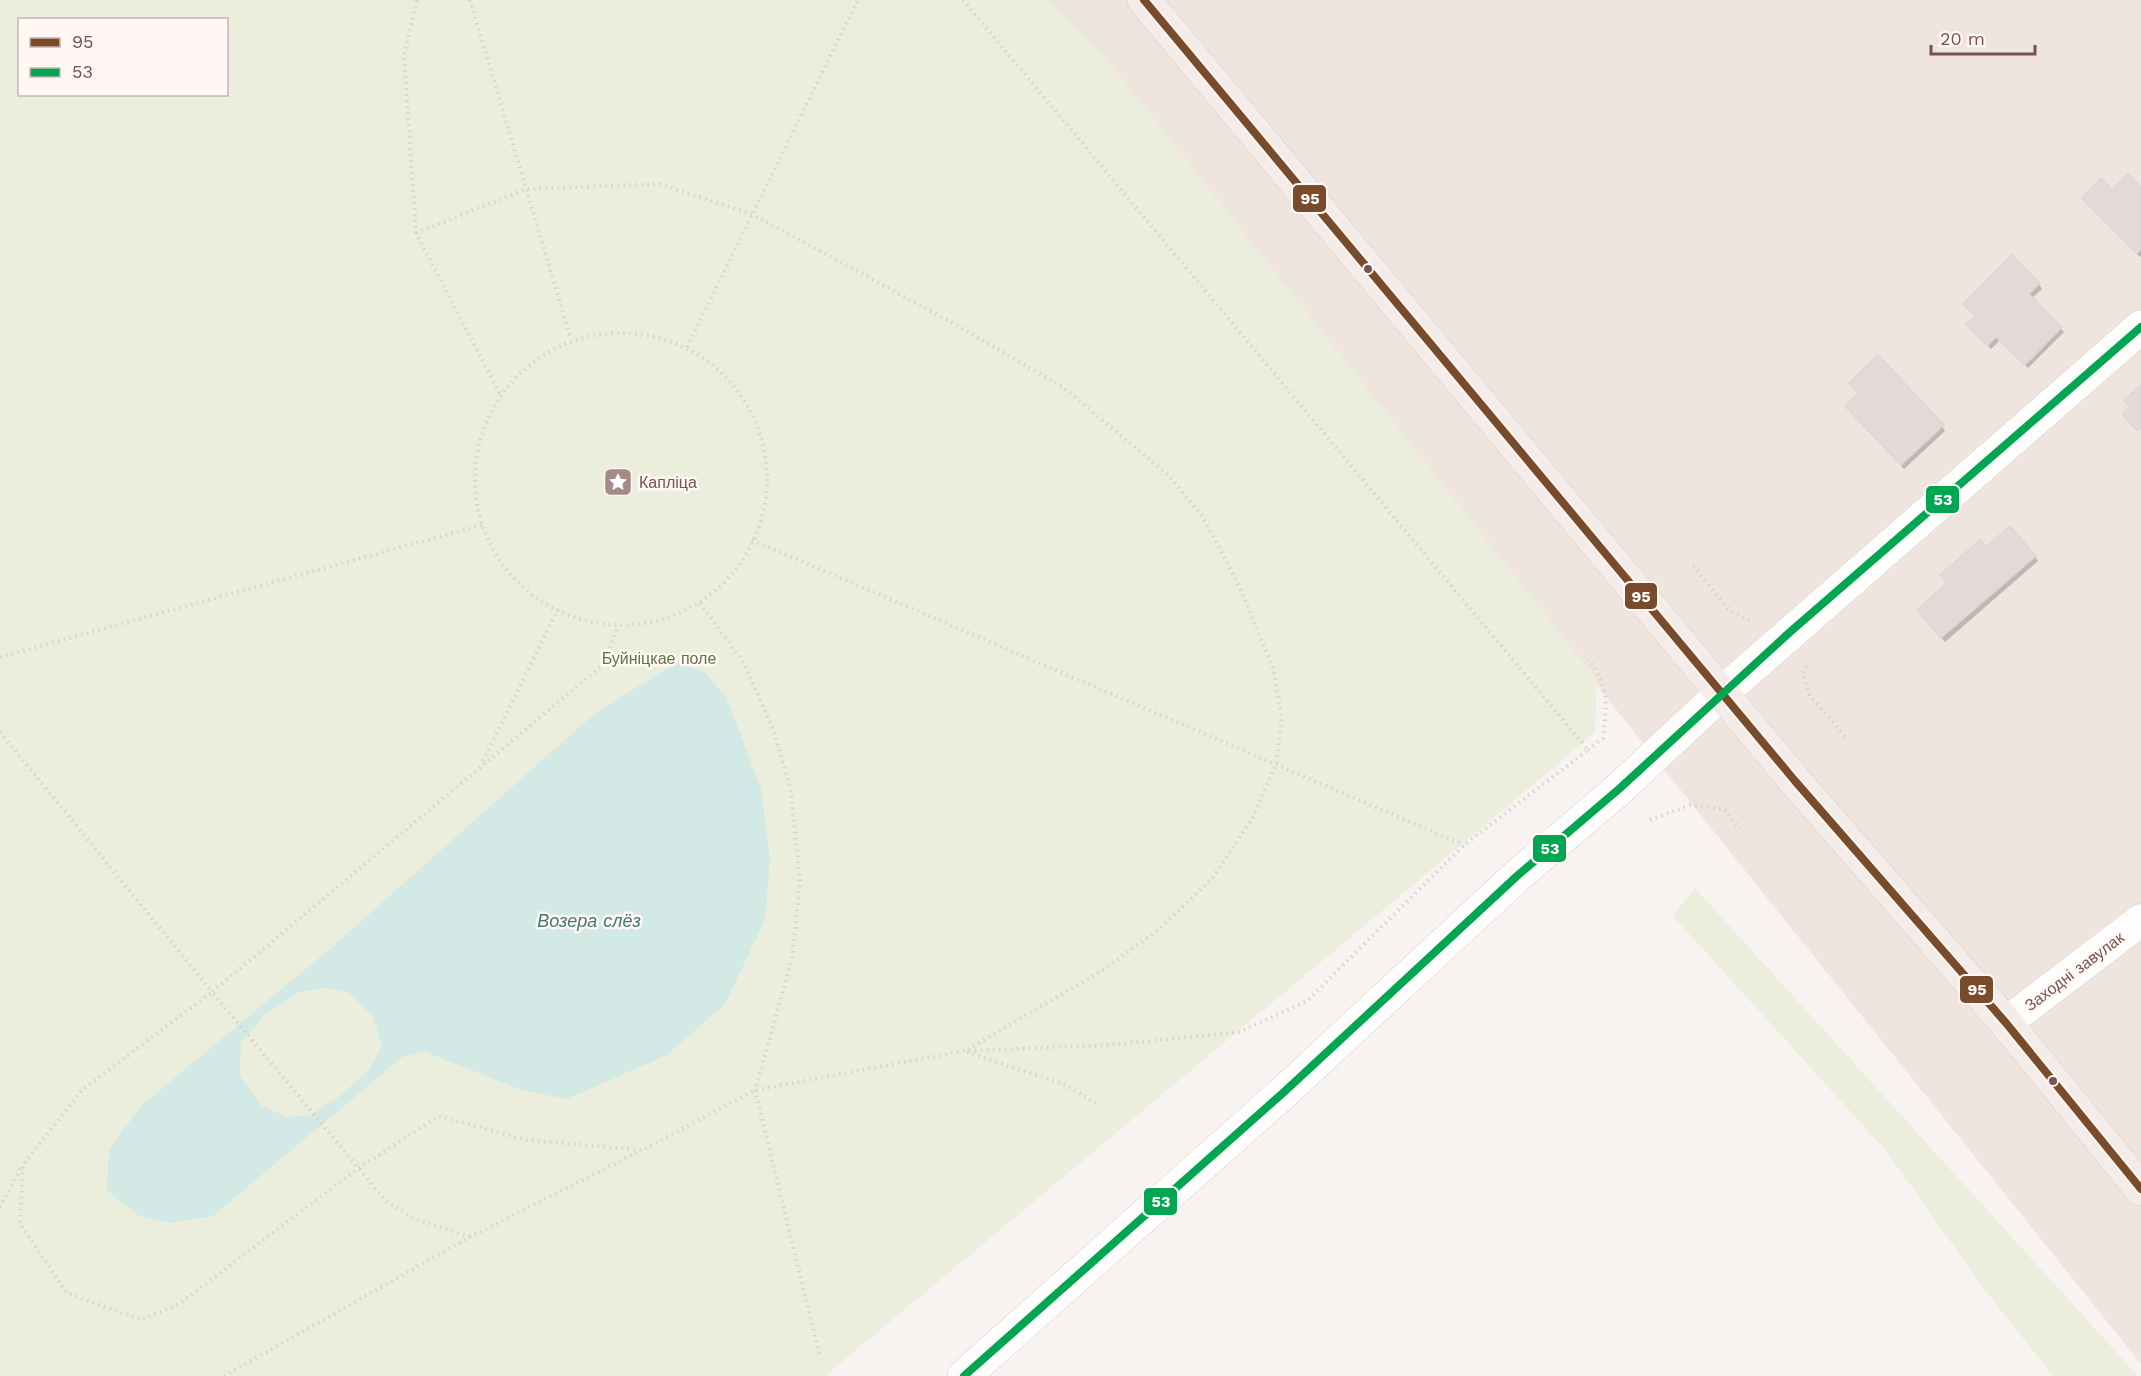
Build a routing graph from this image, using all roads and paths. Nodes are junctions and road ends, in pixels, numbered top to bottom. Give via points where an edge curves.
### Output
1 (417, 0) edge
2 (470, 0) edge
3 (858, 0) edge
4 (963, 0) edge
5 (1144, 0) edge
6 (526, 189) junction
7 (754, 215) junction
8 (416, 233) junction
9 (2141, 327) edge
10 (571, 339) junction
11 (687, 347) junction
12 (501, 396) junction
13 (482, 525) junction
14 (752, 540) junction
15 (1693, 566) dead end
16 (700, 603) junction
17 (558, 609) junction
18 (1755, 622) dead end
19 (617, 628) junction
20 (0, 657) edge
21 (1588, 658) dead end
22 (1812, 659) dead end
23 (1723, 692) junction
24 (0, 732) edge
25 (1847, 739) dead end
26 (1588, 750) junction
27 (481, 764) junction
28 (1276, 764) junction
29 (1650, 820) dead end
30 (1740, 829) dead end
31 (1464, 845) junction
32 (2141, 920) edge
33 (212, 992) junction
34 (2006, 1023) junction
35 (964, 1051) junction
36 (755, 1090) junction
37 (1100, 1106) dead end
38 (643, 1150) junction
39 (23, 1165) junction
40 (357, 1169) junction
41 (2141, 1189) edge
42 (0, 1207) edge
43 (470, 1237) junction
44 (820, 1357) dead end
45 (224, 1376) edge
46 (964, 1376) edge

1 - 8 path via 404,55
2 - 6 path
3 - 7 path
4 - 26 path
5 - 23 main road
6 - 7 path via 660,184
6 - 8 path
6 - 10 path
7 - 11 path
7 - 28 path via 1064,388 1168,475 1202,516 1237,581 1273,668 1282,719
8 - 12 path
9 - 23 main road
10 - 11 path via 614,331 653,335
10 - 12 path via 531,364
11 - 14 path via 727,377 752,412 767,492
12 - 13 path via 481,436 475,481
13 - 17 path via 505,568 541,601
13 - 20 path
14 - 16 path via 736,569
14 - 28 path
15 - 18 path via 1730,611
16 - 19 path via 671,616
16 - 36 path via 744,663 774,732 791,791 800,881 792,959
17 - 19 path via 585,621
17 - 27 path
19 - 27 path via 605,663
21 - 26 path via 1604,681 1607,707 1603,738
22 - 25 path via 1802,673 1809,694
23 - 34 main road via 1795,781
23 - 46 main road via 1284,1092
24 - 33 path
26 - 31 path
27 - 33 path
28 - 31 path
28 - 35 path via 1253,816 1212,879 1158,930 1103,970
29 - 30 path via 1690,805 1724,809
31 - 35 path via 1306,1001 1239,1032 1108,1045
32 - 34 street, Заходні завулак
33 - 39 path via 82,1090
33 - 40 path
34 - 41 main road
35 - 36 path
35 - 37 path via 1066,1085
36 - 38 path
36 - 44 path
38 - 40 path via 526,1140 439,1116
38 - 43 path
39 - 40 path via 20,1224 67,1293 141,1320 179,1304
39 - 42 path
40 - 43 path via 386,1201 415,1219
43 - 45 path

